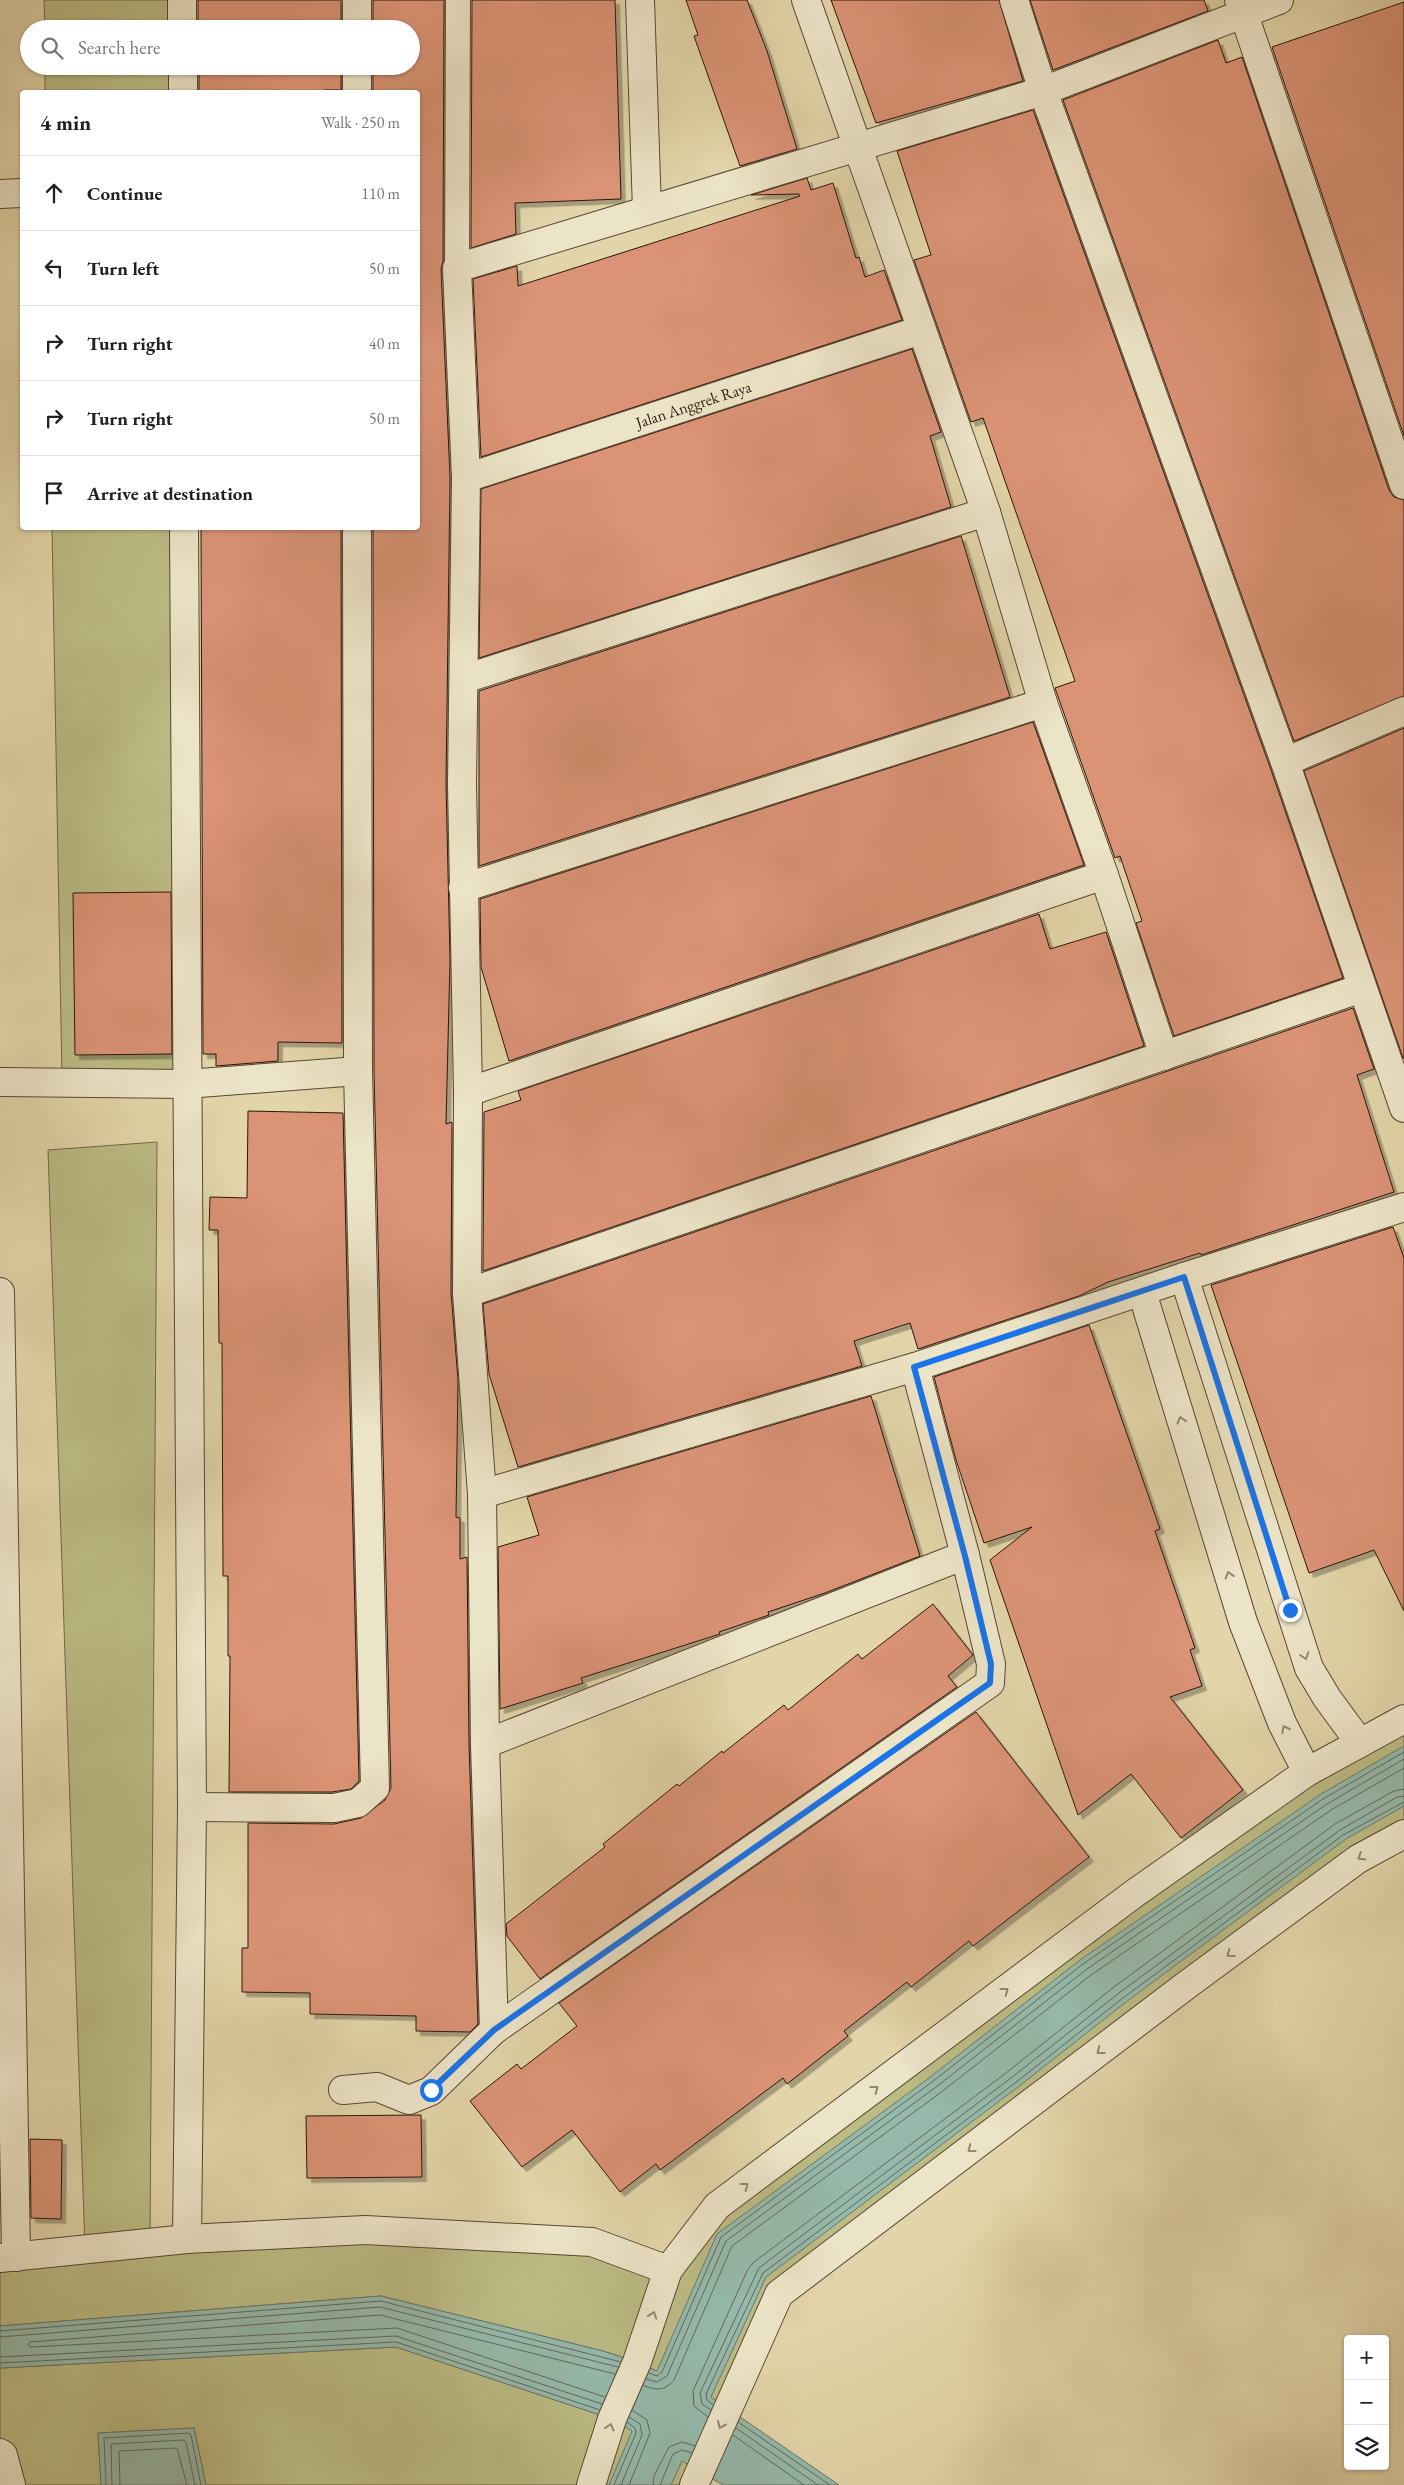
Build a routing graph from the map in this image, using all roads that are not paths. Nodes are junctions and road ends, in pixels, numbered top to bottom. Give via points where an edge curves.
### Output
1 (182, 0) edge
2 (358, 0) edge
3 (458, 0) edge
4 (640, 0) edge
5 (806, 0) edge
6 (1014, 0) edge
7 (1279, 0) edge
8 (1241, 7) edge
9 (182, 20) edge
10 (357, 20) edge
11 (182, 75) edge
12 (357, 75) edge
13 (183, 90) edge
14 (357, 90) edge
15 (1043, 91) junction
16 (858, 146) junction
17 (20, 193) edge
18 (0, 194) edge
19 (647, 210) junction
20 (457, 268) junction
21 (921, 330) junction
22 (466, 478) junction
23 (1404, 485) edge
24 (986, 512) junction
25 (184, 530) edge
26 (357, 530) edge
27 (464, 679) junction
28 (1043, 703) junction
29 (1404, 712) edge
30 (1285, 762) junction
31 (1104, 875) junction
32 (463, 888) junction
33 (1362, 988) junction
34 (1164, 1056) junction
35 (358, 1071) junction
36 (0, 1082) edge
37 (186, 1084) junction
38 (468, 1092) junction
39 (1404, 1108) edge
40 (1404, 1207) edge
41 (1184, 1277) junction
42 (0, 1292) edge
43 (467, 1292) junction
44 (1142, 1292) junction
45 (914, 1367) junction
46 (482, 1494) junction
47 (965, 1556) junction
48 (1404, 1719) edge
49 (1360, 1743) junction
50 (485, 1744) junction
51 (1307, 1772) junction
52 (192, 1807) junction
53 (1404, 1834) edge
54 (494, 2030) junction
55 (343, 2090) dead end
56 (188, 2239) junction
57 (8, 2257) edge
58 (668, 2270) junction
59 (0, 2452) edge
60 (593, 2479) edge
61 (11, 2485) edge
62 (694, 2485) edge

1 - 9 street
2 - 10 street
3 - 20 lane
4 - 19 street
5 - 16 street
6 - 15 street
7 - 8 street
8 - 15 street
8 - 23 street
11 - 13 street
12 - 14 street
15 - 16 street
15 - 30 street
16 - 19 street
16 - 21 street
17 - 18 street
19 - 20 street
20 - 22 street
21 - 22 street, Jalan Anggrek Raya
21 - 24 street
22 - 27 street
24 - 27 street
24 - 28 street
25 - 37 street
26 - 35 street
27 - 32 street
28 - 31 street
28 - 32 street
29 - 30 street
30 - 33 street
31 - 34 street
31 - 38 street
32 - 38 street
33 - 34 street
33 - 39 street
34 - 43 street
35 - 37 street
35 - 52 street via 375,1788 358,1803 334,1808
36 - 37 street
37 - 52 street
38 - 43 street
40 - 41 street
41 - 44 street
41 -> 49 street via 1309,1668
42 - 57 street
43 - 46 street
44 - 45 street
51 -> 44 street via 1282,1723 1243,1622
45 - 46 street
45 - 47 street
46 - 50 street
47 - 50 street
47 - 54 street via 991,1664 990,1683
48 - 49 street
49 - 51 street
50 - 54 street
58 -> 51 street via 717,2206 1134,1893
52 - 56 street
53 -> 62 street via 1358,1859 1188,1984 779,2294
54 - 55 street via 431,2090 409,2100 377,2087
56 - 57 street
56 - 58 street via 365,2230 592,2242
60 -> 58 street
59 - 61 street

